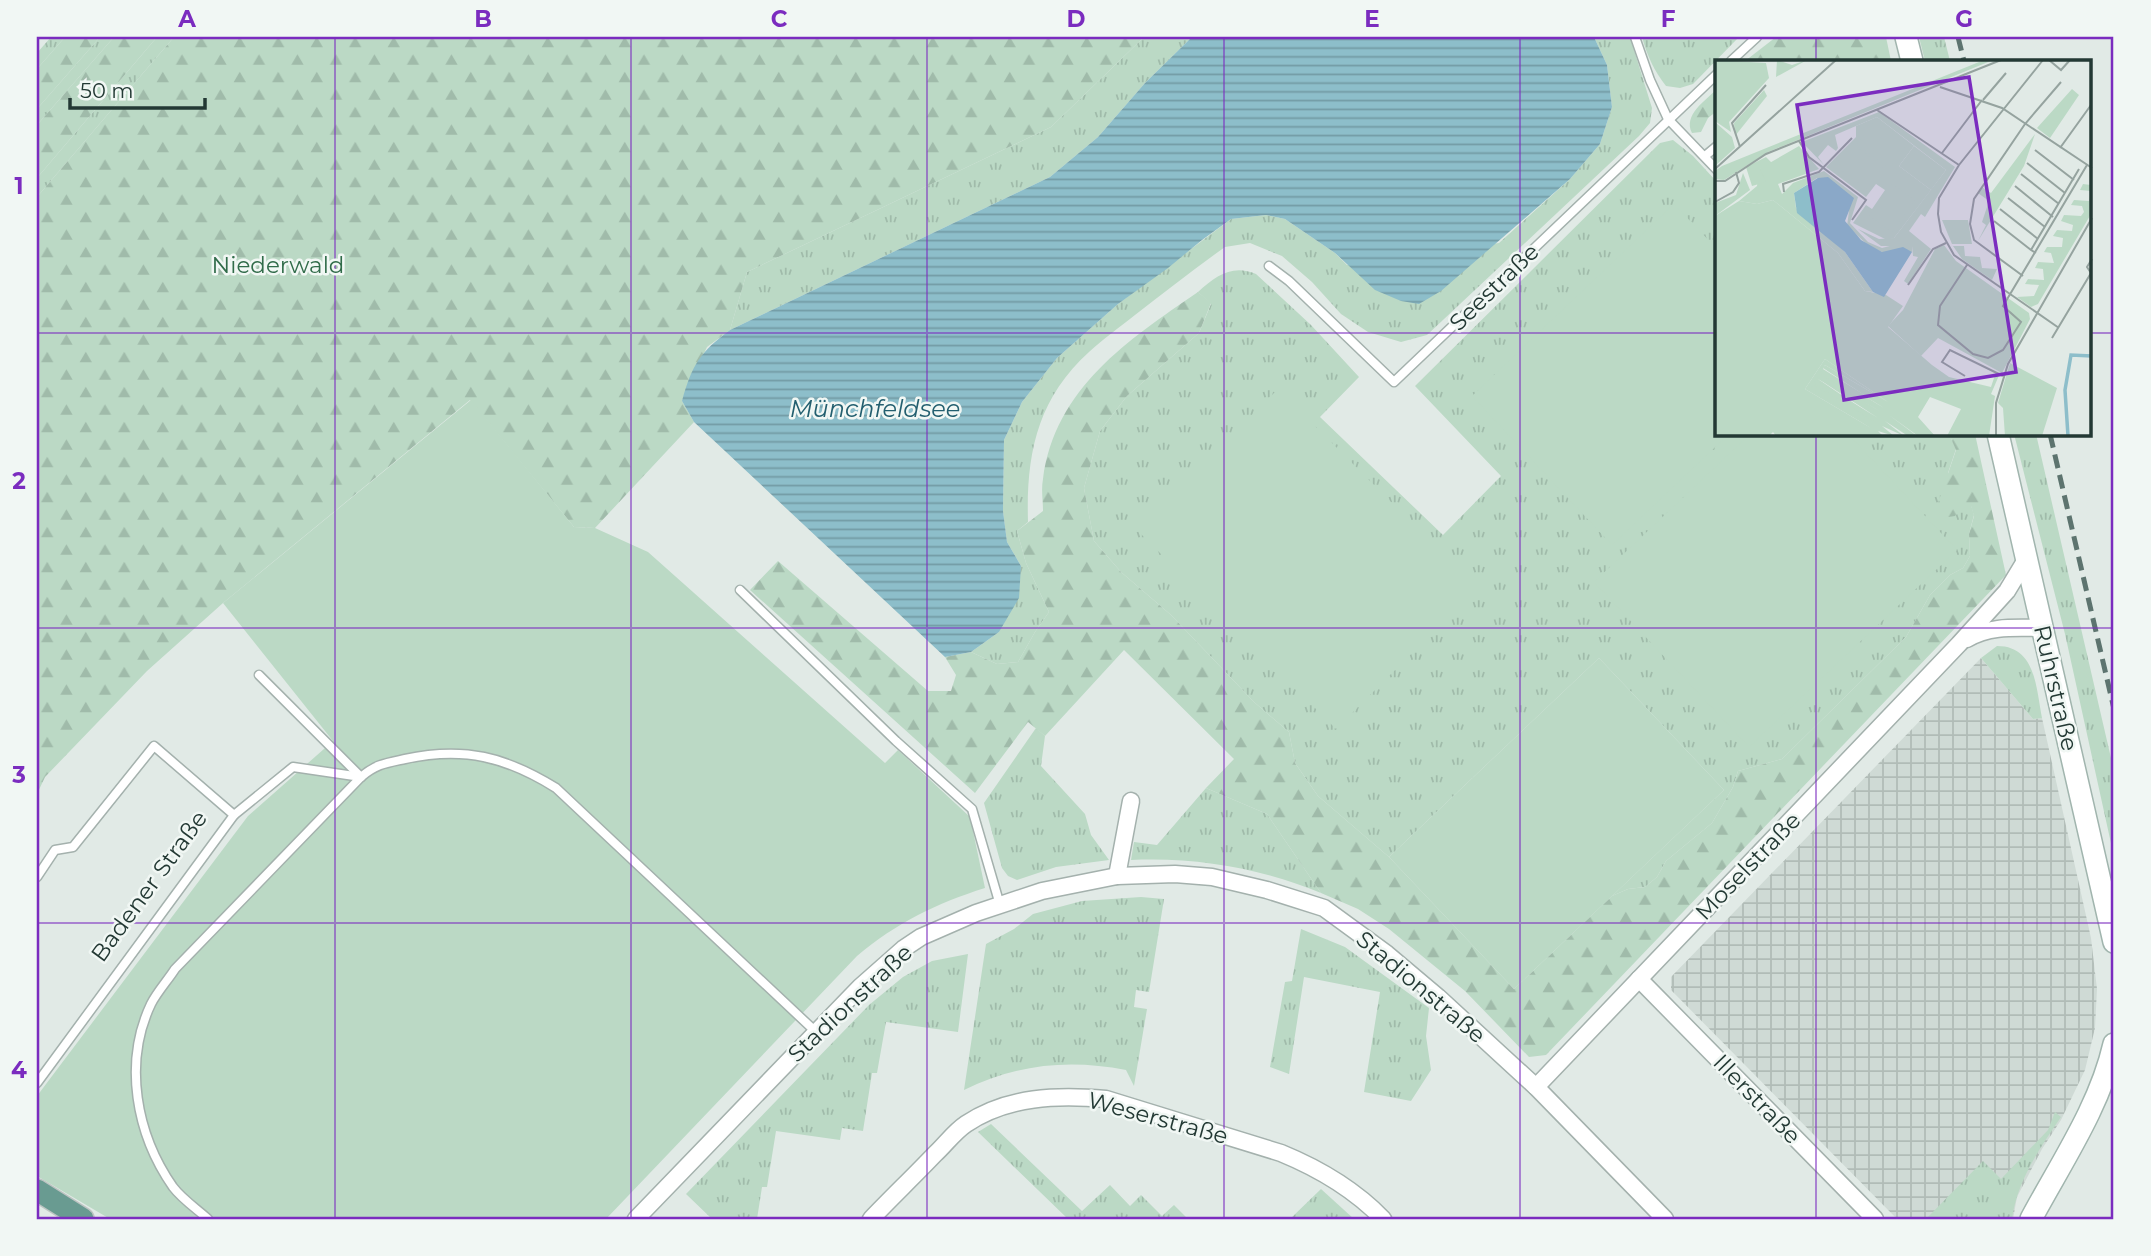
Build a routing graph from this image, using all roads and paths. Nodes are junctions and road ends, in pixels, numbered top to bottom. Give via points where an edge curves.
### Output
1 (1635, 37) edge
2 (1757, 37) edge
3 (1906, 37) edge
4 (1732, 60) edge
5 (1912, 60) edge
6 (1715, 76) edge
7 (1668, 120) junction
8 (1715, 148) edge
9 (1705, 156) junction
10 (1715, 168) edge
11 (1269, 266) dead end
12 (1998, 436) edge
13 (2027, 558) junction
14 (740, 590) dead end
15 (2043, 628) junction
16 (1959, 644) junction
17 (259, 675) dead end
18 (360, 777) junction
19 (1131, 801) dead end
20 (234, 815) junction
21 (1117, 876) junction
22 (37, 877) edge
23 (1000, 905) junction
24 (2114, 942) edge
25 (1639, 979) junction
26 (816, 1032) junction
27 (2114, 1044) edge
28 (37, 1083) edge
29 (1536, 1087) junction
30 (37, 1190) edge
31 (83, 1219) edge
32 (208, 1219) edge
33 (636, 1219) edge
34 (871, 1219) edge
35 (1383, 1219) edge
36 (1665, 1219) edge
37 (1875, 1219) edge
38 (2031, 1219) edge

1 - 7 lane
2 - 4 lane
3 - 5 street
6 - 7 lane, Seestraße
7 - 9 lane
7 - 11 lane, Seestraße via 1394,382
8 - 9 lane
9 - 10 lane
12 - 13 street, Ruhrstraße
13 - 15 street, Ruhrstraße
13 - 16 street, Moselstraße via 2007,591
14 - 23 lane via 972,809
15 - 16 street, Moselstraße via 1978,632
15 - 24 street, Ruhrstraße
16 - 25 street, Moselstraße
17 - 18 lane
18 - 20 lane via 293,766
18 - 26 lane via 374,765 464,752 530,772 556,788
18 - 32 lane via 176,969 152,1003 139,1038 135,1075 140,1115 154,1152 174,1188
19 - 21 street
20 - 22 lane, Badener Straße via 154,746 73,847 55,850
20 - 28 lane, Badener Straße
21 - 23 street, Stadionstraße
21 - 29 street, Stadionstraße via 1212,877 1324,908 1438,997
23 - 26 street, Stadionstraße via 912,943 860,986
25 - 29 street, Moselstraße
25 - 37 street, Illerstraße
26 - 33 street, Stadionstraße
27 - 38 street via 2101,1087
29 - 36 street, Stadionstraße
30 - 31 main road
34 - 35 street, Weserstraße via 964,1125 991,1110 1048,1097 1106,1099 1281,1153 1341,1182

